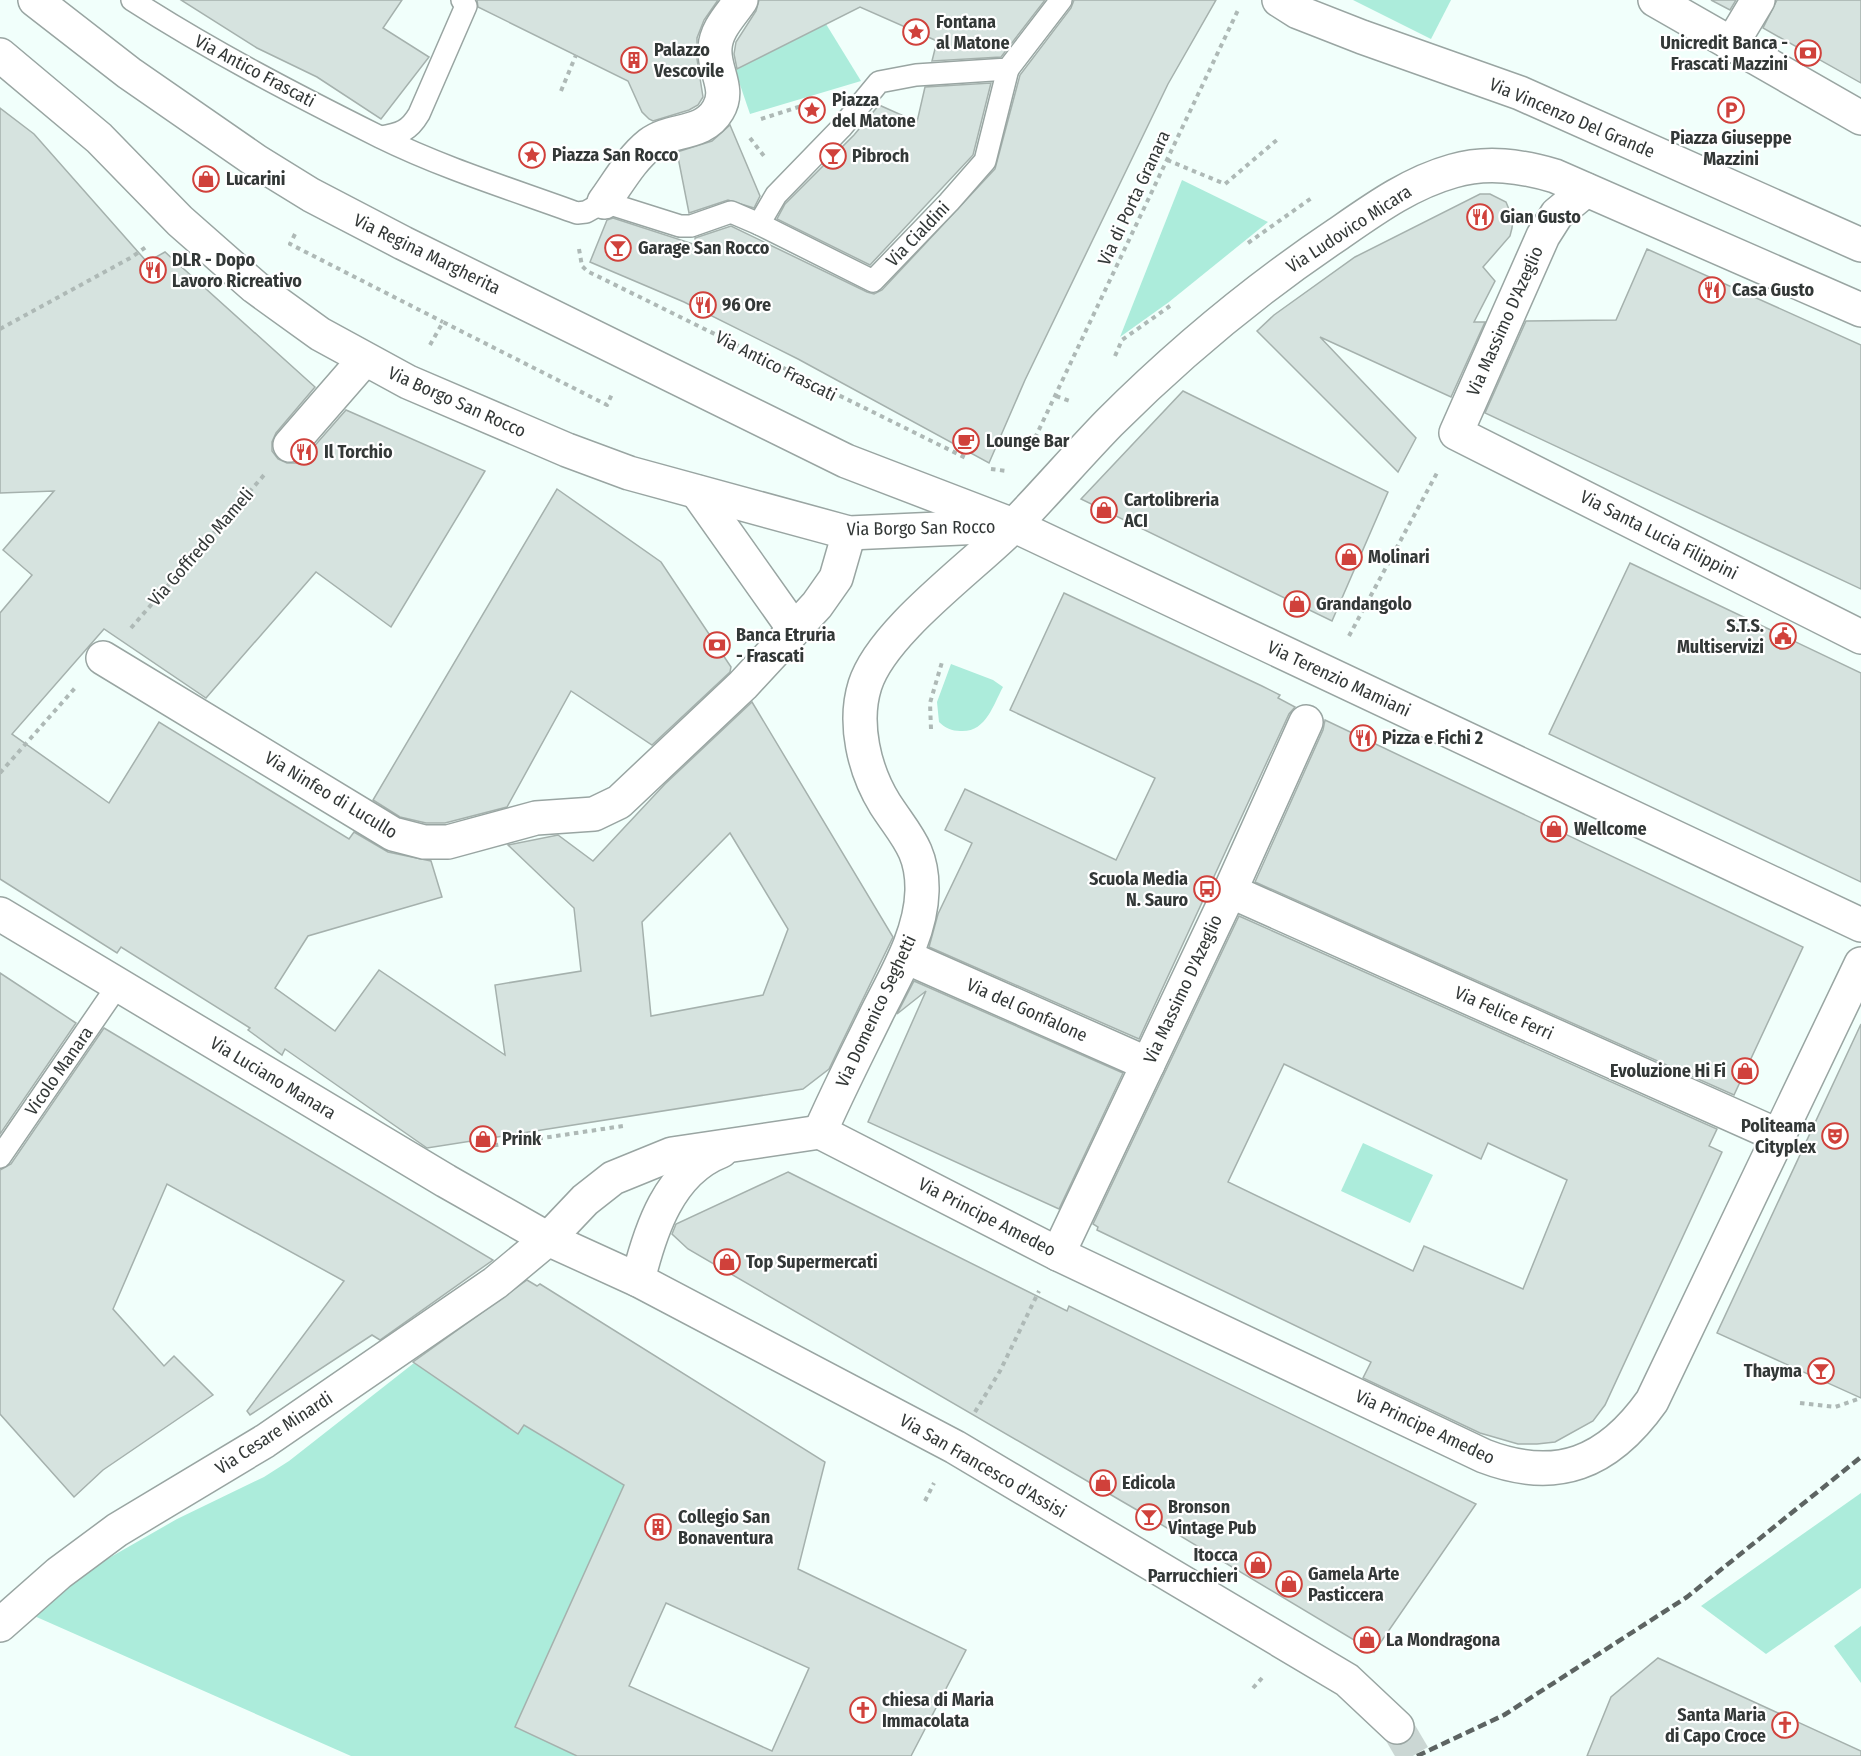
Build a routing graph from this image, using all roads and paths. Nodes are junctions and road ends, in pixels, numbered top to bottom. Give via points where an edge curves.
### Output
1 (35, 0) edge
2 (132, 0) edge
3 (741, 0) edge
4 (1061, 0) edge
5 (1279, 0) edge
6 (1655, 0) edge
7 (1758, 0) edge
8 (464, 3) edge
9 (1234, 16) dead end
10 (1731, 45) junction
11 (0, 55) edge
12 (576, 55) dead end
13 (1008, 69) junction
14 (561, 91) dead end
15 (815, 102) dead end
16 (1861, 118) edge
17 (751, 122) dead end
18 (747, 133) dead end
19 (381, 137) junction
20 (1278, 139) dead end
21 (765, 158) dead end
22 (1167, 160) junction
23 (1586, 190) junction
24 (604, 202) junction
25 (759, 224) junction
26 (290, 244) dead end
27 (1861, 245) edge
28 (132, 257) dead end
29 (587, 271) dead end
30 (1861, 310) edge
31 (443, 322) junction
32 (0, 329) edge
33 (631, 355) junction
34 (364, 360) junction
35 (408, 382) junction
36 (1032, 444) dead end
37 (290, 445) dead end
38 (1450, 447) junction
39 (975, 463) dead end
40 (986, 468) dead end
41 (269, 469) dead end
42 (903, 483) junction
43 (1047, 489) junction
44 (697, 492) junction
45 (1013, 525) junction
46 (860, 532) junction
47 (794, 629) junction
48 (1353, 630) dead end
49 (1861, 637) edge
50 (114, 646) joint
51 (942, 662) dead end
52 (76, 686) dead end
53 (1306, 722) dead end
54 (931, 729) dead end
55 (0, 773) edge
56 (1230, 891) junction
57 (0, 914) edge
58 (1861, 925) edge
59 (906, 957) junction
60 (1861, 964) edge
61 (118, 985) junction
62 (1148, 1064) junction
63 (820, 1132) junction
64 (1778, 1135) junction
65 (743, 1143) junction
66 (0, 1157) edge
67 (548, 1239) junction
68 (1058, 1254) junction
69 (638, 1281) junction
70 (1038, 1294) dead end
71 (1861, 1398) edge
72 (1800, 1403) dead end
73 (974, 1415) dead end
74 (937, 1478) dead end
75 (925, 1501) dead end
76 (0, 1625) edge
77 (1397, 1727) tunnel mouth

1 - 33 street, Via Regina Margherita via 129,74 311,195
2 - 19 lane, Via Antico Frascati via 183,33
3 - 24 street via 720,30 715,46 724,91 717,112 701,126 650,144
4 - 13 lane
5 - 27 street, Via Vincenzo Del Grande via 1298,12 1362,37 1520,93
6 - 10 street
7 - 10 street
8 - 19 lane via 420,114 401,134
9 - 22 path, Via di Porta Granara
10 - 16 street
11 - 34 street, Via Borgo San Rocco via 99,138 180,222 232,268 299,320
12 - 14 path
13 - 25 lane via 916,75 879,82 842,128 785,184
13 - 25 lane, Via Cialdini via 985,161 873,281
15 - 17 path
18 - 21 path
19 - 24 lane via 444,165 576,213
20 - 22 path via 1225,184
22 - 36 path, Via di Porta Granara
23 - 30 street, Via Ludovico Micara
23 - 38 street, Via Massimo D'Azeglio via 1557,214 1540,241
23 - 43 street, Via Ludovico Micara via 1533,170 1496,165 1454,170 1394,197 1311,251 1205,335 1134,399
24 - 25 lane via 680,226 692,226 731,212
26 - 31 path
28 - 32 path
29 - 39 path, Via Antico Frascati
31 - 33 path via 607,405
31 - 35 path
33 - 42 street, Via Regina Margherita via 846,461
34 - 35 street, Via Borgo San Rocco
34 - 37 street
35 - 44 street, Via Borgo San Rocco via 601,463
38 - 48 path
38 - 49 street, Via Santa Lucia Filippini
40 - 43 path via 1018,472
41 - 50 path, Via Goffredo Mameli
42 - 45 street, Via Terenzio Mamiani
42 - 46 street via 897,503 883,521
43 - 45 street, Via Ludovico Micara
44 - 46 street, Via Borgo San Rocco
44 - 47 street
45 - 46 street, Via Borgo San Rocco
45 - 58 street, Via Terenzio Mamiani
45 - 59 street, Via Domenico Seghetti via 891,641 872,667 863,692 860,729 867,762 886,805 910,837 921,870 920,911
46 - 47 street, Via Ninfeo di Lucullo via 836,578
47 - 50 street, Via Ninfeo di Lucullo via 743,685 619,802 594,814 536,818 448,842 424,842 393,834
51 - 54 path via 930,703
52 - 55 path
53 - 56 street, Via Massimo D'Azeglio
56 - 62 street, Via Massimo D'Azeglio
56 - 64 street, Via Felice Ferri
57 - 61 street, Via Luciano Manara
59 - 62 street, Via del Gonfalone
59 - 63 street, Via Domenico Seghetti
60 - 64 street, Via Principe Amedeo
61 - 66 lane, Vicolo Manara
61 - 67 street, Via Luciano Manara
62 - 68 street, Via Massimo D'Azeglio
63 - 65 street
63 - 68 street, Via Principe Amedeo
64 - 68 street, Via Principe Amedeo via 1652,1401 1618,1442 1573,1465 1526,1468 1484,1456
65 - 67 street via 672,1154 620,1175 585,1200
65 - 69 street via 700,1162 678,1182 657,1222
67 - 69 street, Via San Francesco d'Assisi
67 - 76 street, Via Cesare Minardi via 495,1283 345,1387 265,1441 117,1530
69 - 77 street, Via San Francesco d'Assisi via 955,1447 1347,1680
70 - 73 path
71 - 72 path via 1835,1407
74 - 75 path

